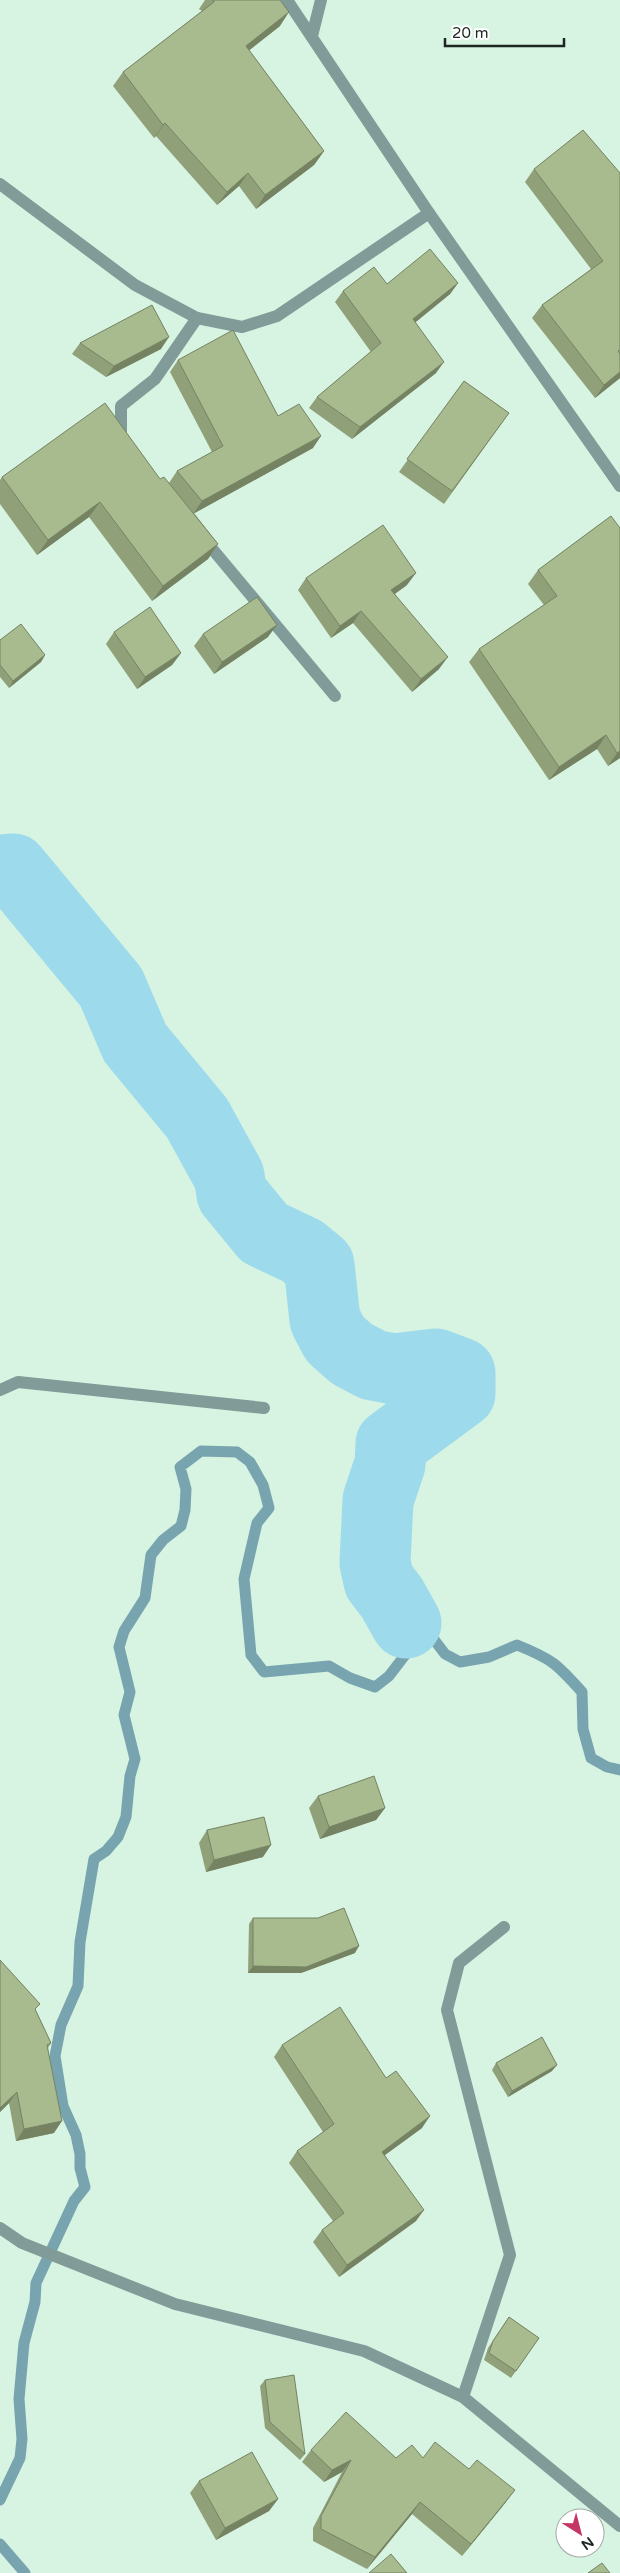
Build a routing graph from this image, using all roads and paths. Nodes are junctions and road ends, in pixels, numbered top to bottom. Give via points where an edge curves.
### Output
1 (287, 0) edge
2 (321, 0) edge
3 (312, 36) junction
4 (0, 184) edge
5 (429, 213) junction
6 (197, 318) junction
7 (131, 451) edge
8 (620, 486) edge
9 (198, 533) edge
10 (336, 696) dead end
11 (0, 1390) edge
12 (264, 1408) dead end
13 (504, 1927) dead end
14 (0, 2228) edge
15 (463, 2397) junction
16 (620, 2526) edge

1 - 3 street
2 - 3 street
3 - 5 street
4 - 6 street via 135,285
5 - 6 street via 276,316 242,327
5 - 8 street
6 - 7 street via 155,379 121,406 119,436
9 - 10 street
11 - 12 street via 18,1382
13 - 15 street via 459,1963 447,2010 510,2255
14 - 15 street via 22,2242 175,2304 364,2351
15 - 16 street

